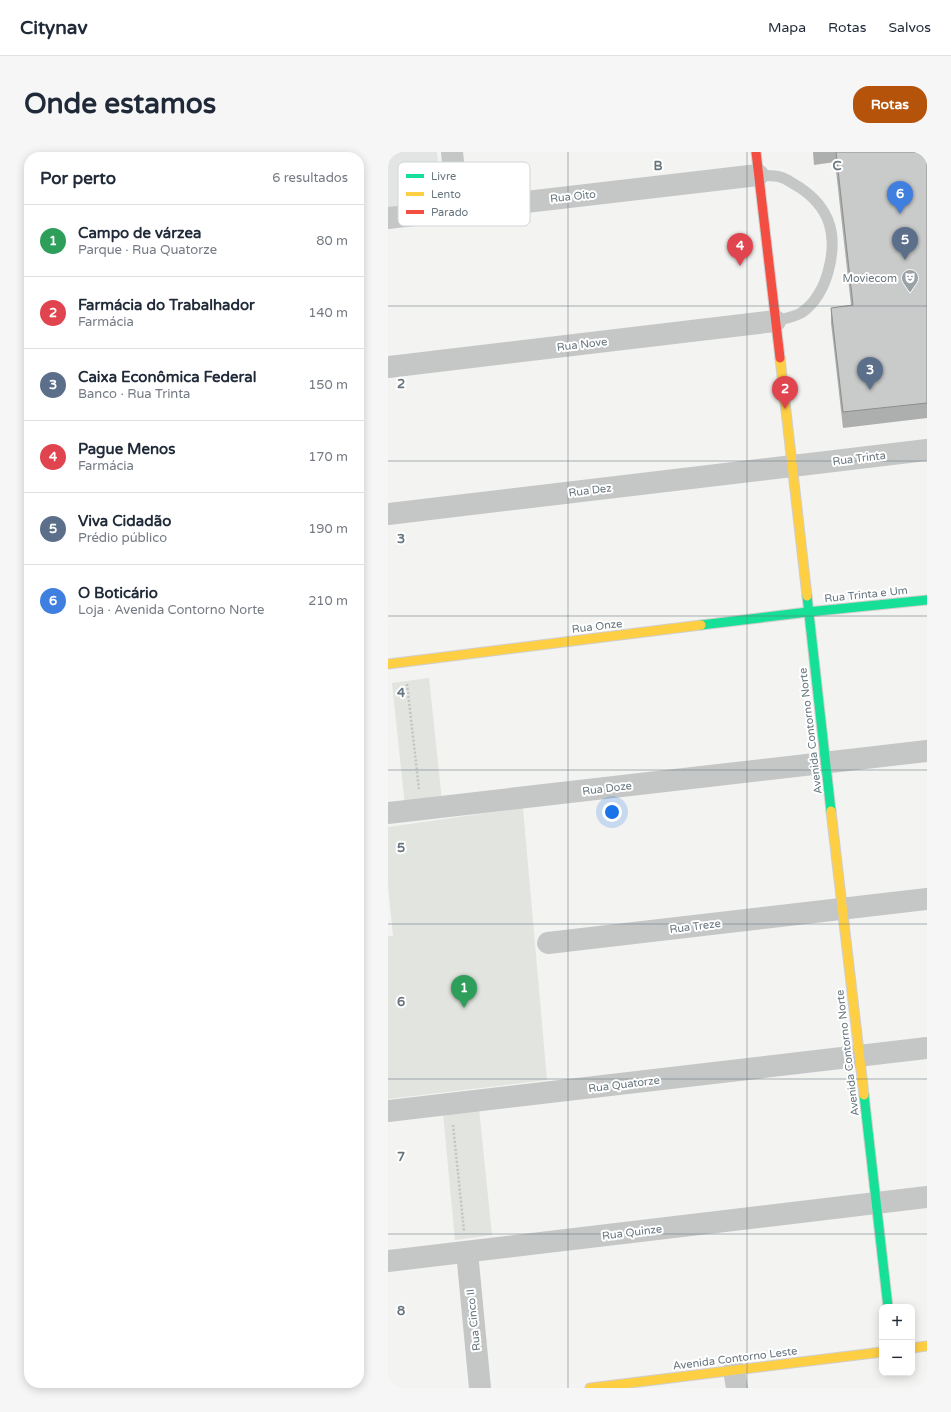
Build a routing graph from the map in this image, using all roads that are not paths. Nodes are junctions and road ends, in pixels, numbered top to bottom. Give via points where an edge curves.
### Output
1 (452, 152) edge
2 (756, 152) edge
3 (453, 162) edge
4 (758, 176) junction
5 (530, 202) edge
6 (398, 217) edge
7 (388, 218) edge
8 (775, 321) junction
9 (388, 367) edge
10 (927, 450) edge
11 (792, 466) junction
12 (388, 514) edge
13 (927, 600) edge
14 (808, 612) junction
15 (388, 664) edge
16 (927, 751) edge
17 (825, 763) junction
18 (388, 813) edge
19 (927, 899) edge
20 (842, 909) junction
21 (548, 943) dead end
22 (927, 1048) edge
23 (859, 1056) junction
24 (388, 1111) edge
25 (927, 1197) edge
26 (876, 1203) junction
27 (467, 1252) junction
28 (388, 1261) edge
29 (888, 1304) edge
30 (927, 1346) edge
31 (915, 1348) edge
32 (879, 1353) edge
33 (735, 1379) edge
34 (480, 1388) edge
35 (590, 1388) edge

1 - 3 street
2 - 4 street, Avenida Contorno Norte
4 - 5 street, Rua Oito
4 - 8 street, Avenida Contorno Norte
4 - 8 lane via 781,177 809,194 825,214 832,230 830,266 824,287 801,313
6 - 7 street, Rua Oito
8 - 9 street, Rua Nove
8 - 11 street, Avenida Contorno Norte
10 - 11 street, Rua Trinta
11 - 12 street, Rua Dez
11 - 14 street, Avenida Contorno Norte
13 - 14 street, Rua Trinta e Um
14 - 15 street, Rua Onze
14 - 17 street, Avenida Contorno Norte
16 - 17 street, Rua Doze
17 - 18 street, Rua Doze
17 - 20 street, Avenida Contorno Norte
19 - 20 street, Rua Treze
20 - 21 street, Rua Treze
20 - 23 street, Avenida Contorno Norte
22 - 23 street, Rua Quatorze
23 - 24 street, Rua Quatorze
23 - 26 street, Avenida Contorno Norte
25 - 26 street, Rua Quinze
26 - 27 street, Rua Quinze
26 - 29 street, Avenida Contorno Norte
27 - 28 street, Rua Quinze
27 - 34 street, Rua Cinco II
30 - 31 street
32 - 33 street, Avenida Contorno Leste
33 - 35 street, Avenida Contorno Leste

